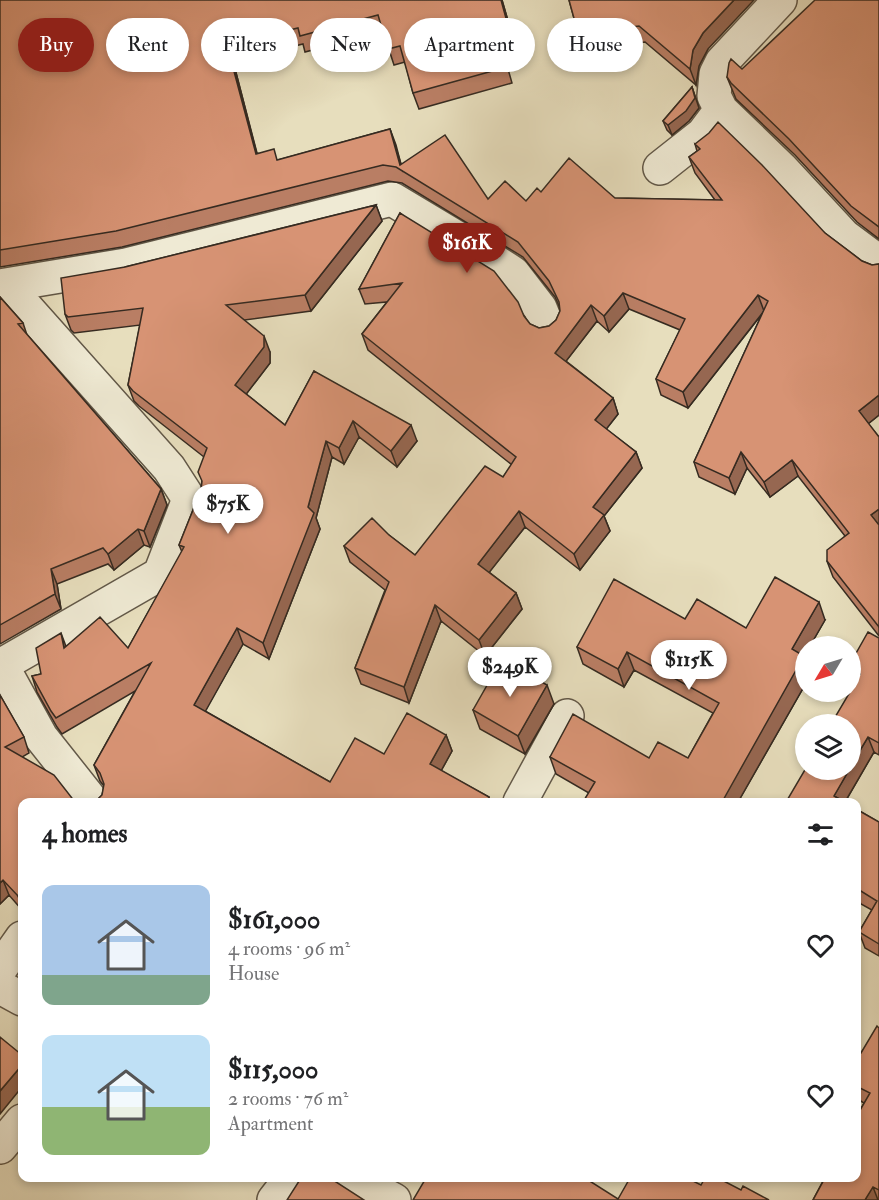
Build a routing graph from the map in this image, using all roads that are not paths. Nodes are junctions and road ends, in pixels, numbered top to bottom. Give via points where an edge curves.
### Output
1 (780, 0) edge
2 (722, 110) junction
3 (660, 168) dead end
4 (879, 262) edge
5 (3, 286) edge
6 (547, 325) edge
7 (0, 669) edge
8 (567, 716) dead end
9 (88, 798) edge
10 (522, 798) edge
11 (18, 944) edge
12 (0, 969) edge
13 (0, 987) edge
14 (18, 997) edge
15 (18, 1127) edge
16 (0, 1147) edge
17 (288, 1182) edge
18 (360, 1182) edge
19 (274, 1200) edge
20 (394, 1200) edge

1 - 2 street via 722,62 716,74 714,96
2 - 3 street via 703,134
2 - 4 street via 844,236
5 - 6 street via 126,265 392,200 513,273 540,308
5 - 7 street via 169,468 189,500 160,574
7 - 9 street via 41,737
8 - 10 street
11 - 12 street
13 - 14 street
15 - 16 street
17 - 19 street
18 - 20 street

